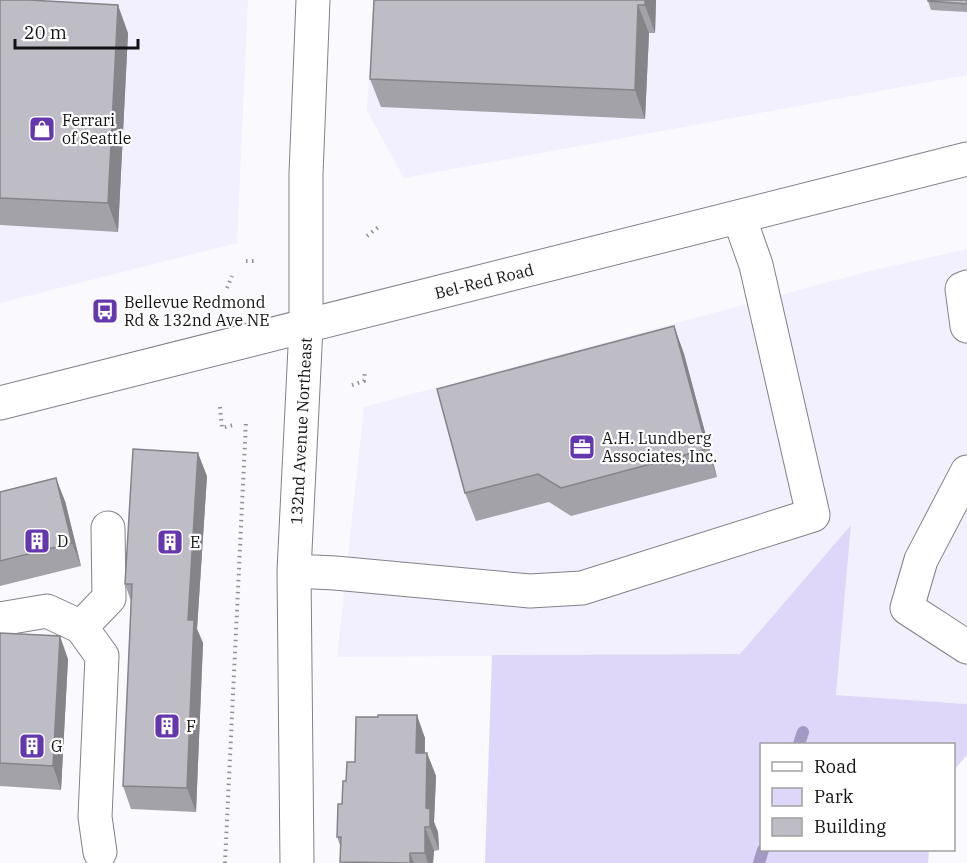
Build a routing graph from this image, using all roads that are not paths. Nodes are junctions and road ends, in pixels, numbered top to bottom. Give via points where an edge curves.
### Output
1 (313, 0) edge
2 (967, 159) edge
3 (739, 217) junction
4 (967, 287) edge
5 (967, 326) edge
6 (306, 327) junction
7 (0, 403) edge
8 (967, 472) edge
9 (108, 528) dead end
10 (294, 571) junction
11 (0, 620) edge
12 (81, 627) junction
13 (967, 647) edge
14 (96, 859) edge
15 (297, 863) edge

1 - 6 main road, 132nd Avenue Northeast via 306,174
2 - 3 main road, Bel-Red Road
3 - 6 main road, Bel-Red Road
3 - 10 main road via 756,265 813,515 582,588 530,591
4 - 5 main road via 962,289
6 - 7 main road, Bel-Red Road
6 - 10 main road, 132nd Avenue Northeast
8 - 13 main road via 921,560 907,608
9 - 12 main road via 109,598
10 - 15 main road, 132nd Avenue Northeast
11 - 12 main road via 46,611
12 - 14 main road via 102,656

